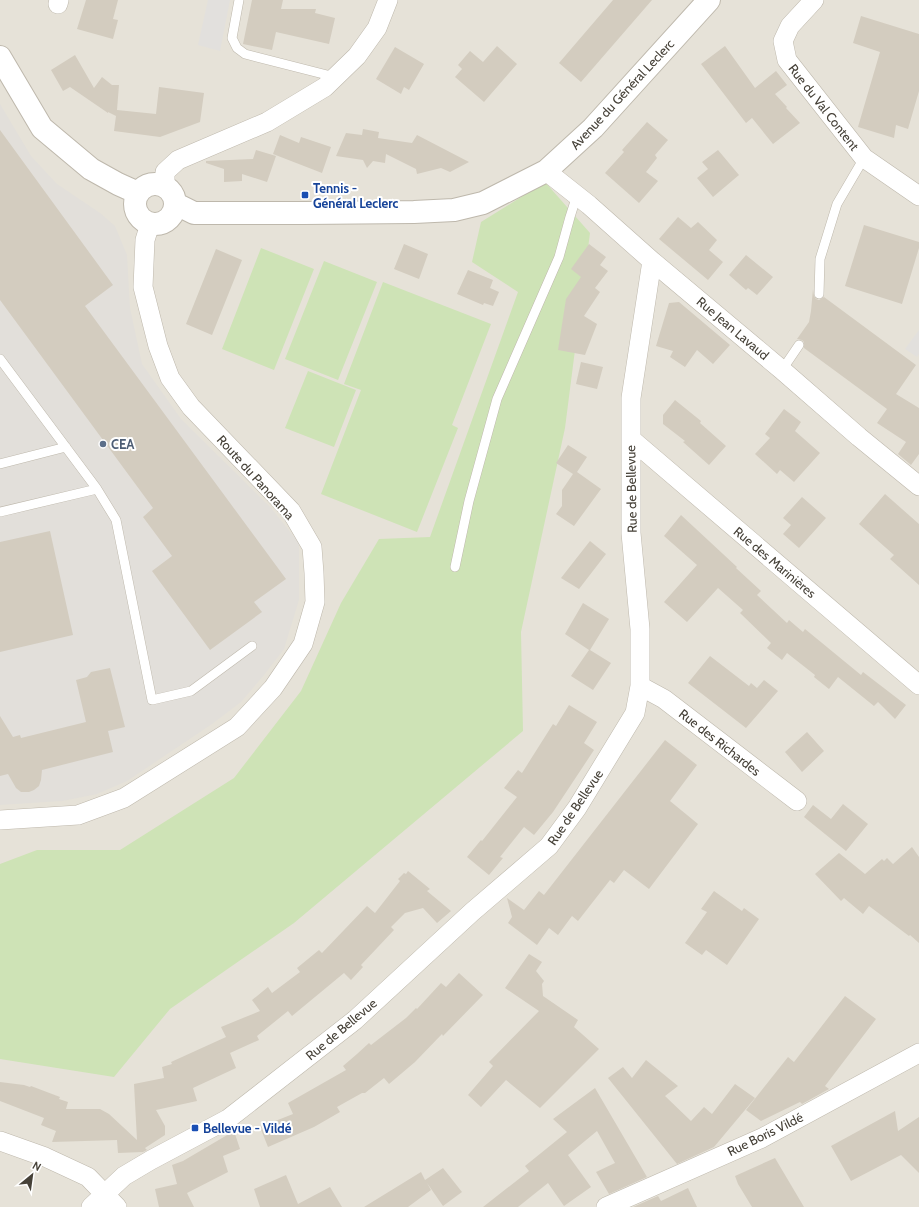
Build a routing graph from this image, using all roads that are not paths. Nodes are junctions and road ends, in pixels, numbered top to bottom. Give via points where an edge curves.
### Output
1 (240, 0) edge
2 (388, 0) edge
3 (709, 0) edge
4 (814, 0) edge
5 (0, 57) edge
6 (335, 77) junction
7 (864, 158) junction
8 (546, 171) junction
9 (138, 193) junction
10 (171, 195) junction
11 (577, 196) junction
12 (919, 196) edge
13 (150, 224) junction
14 (652, 261) junction
15 (819, 294) dead end
16 (800, 345) dead end
17 (0, 359) edge
18 (782, 370) junction
19 (631, 439) junction
20 (66, 447) junction
21 (0, 464) edge
22 (919, 486) edge
23 (97, 488) junction
24 (0, 512) edge
25 (455, 567) dead end
26 (252, 646) dead end
27 (919, 685) edge
28 (640, 686) junction
29 (797, 801) dead end
30 (0, 820) edge
31 (919, 1053) edge
32 (0, 1141) edge
33 (104, 1203) edge
34 (606, 1207) edge

1 - 6 lane via 232,38 237,48 245,54
2 - 6 street via 376,28 357,56
3 - 8 street, Avenue du Général Leclerc via 593,128
4 - 7 street, Rue du Val Content via 790,26 782,41 787,60
5 - 9 street via 42,128 91,169
6 - 10 street via 325,87 267,122 178,160 165,172
7 - 12 street, Rue du Val Content
7 - 15 lane via 837,204 820,259
8 - 10 street, Avenue du Général Leclerc via 483,204 454,210 194,213
8 - 11 street, Rue Jean Lavaud
9 - 10 street via 153,183 160,184
9 - 13 street via 136,211
10 - 13 street via 172,216 168,220
11 - 14 street, Rue Jean Lavaud
11 - 25 lane via 559,256 497,398 469,501
13 - 30 street, Route du Panorama via 145,240 143,287 158,346 170,378 191,407 291,511 312,547 315,602 303,644 273,688 237,727 124,798 78,815
14 - 18 street, Rue Jean Lavaud
14 - 19 street, Rue de Bellevue via 631,398
16 - 18 lane
17 - 20 lane
18 - 22 street, Rue Jean Lavaud
19 - 27 street, Rue des Marinières
19 - 28 street, Rue de Bellevue via 631,533 640,629
20 - 21 lane
20 - 23 lane
23 - 24 lane
23 - 26 lane via 116,520 152,700 191,691
28 - 29 street, Rue des Richardes via 664,699
28 - 33 street, Rue de Bellevue via 635,714 577,808 549,846 472,912 355,1020 228,1119 124,1176
31 - 34 street, Rue Boris Vildé via 762,1138
32 - 33 street via 45,1157 88,1177

